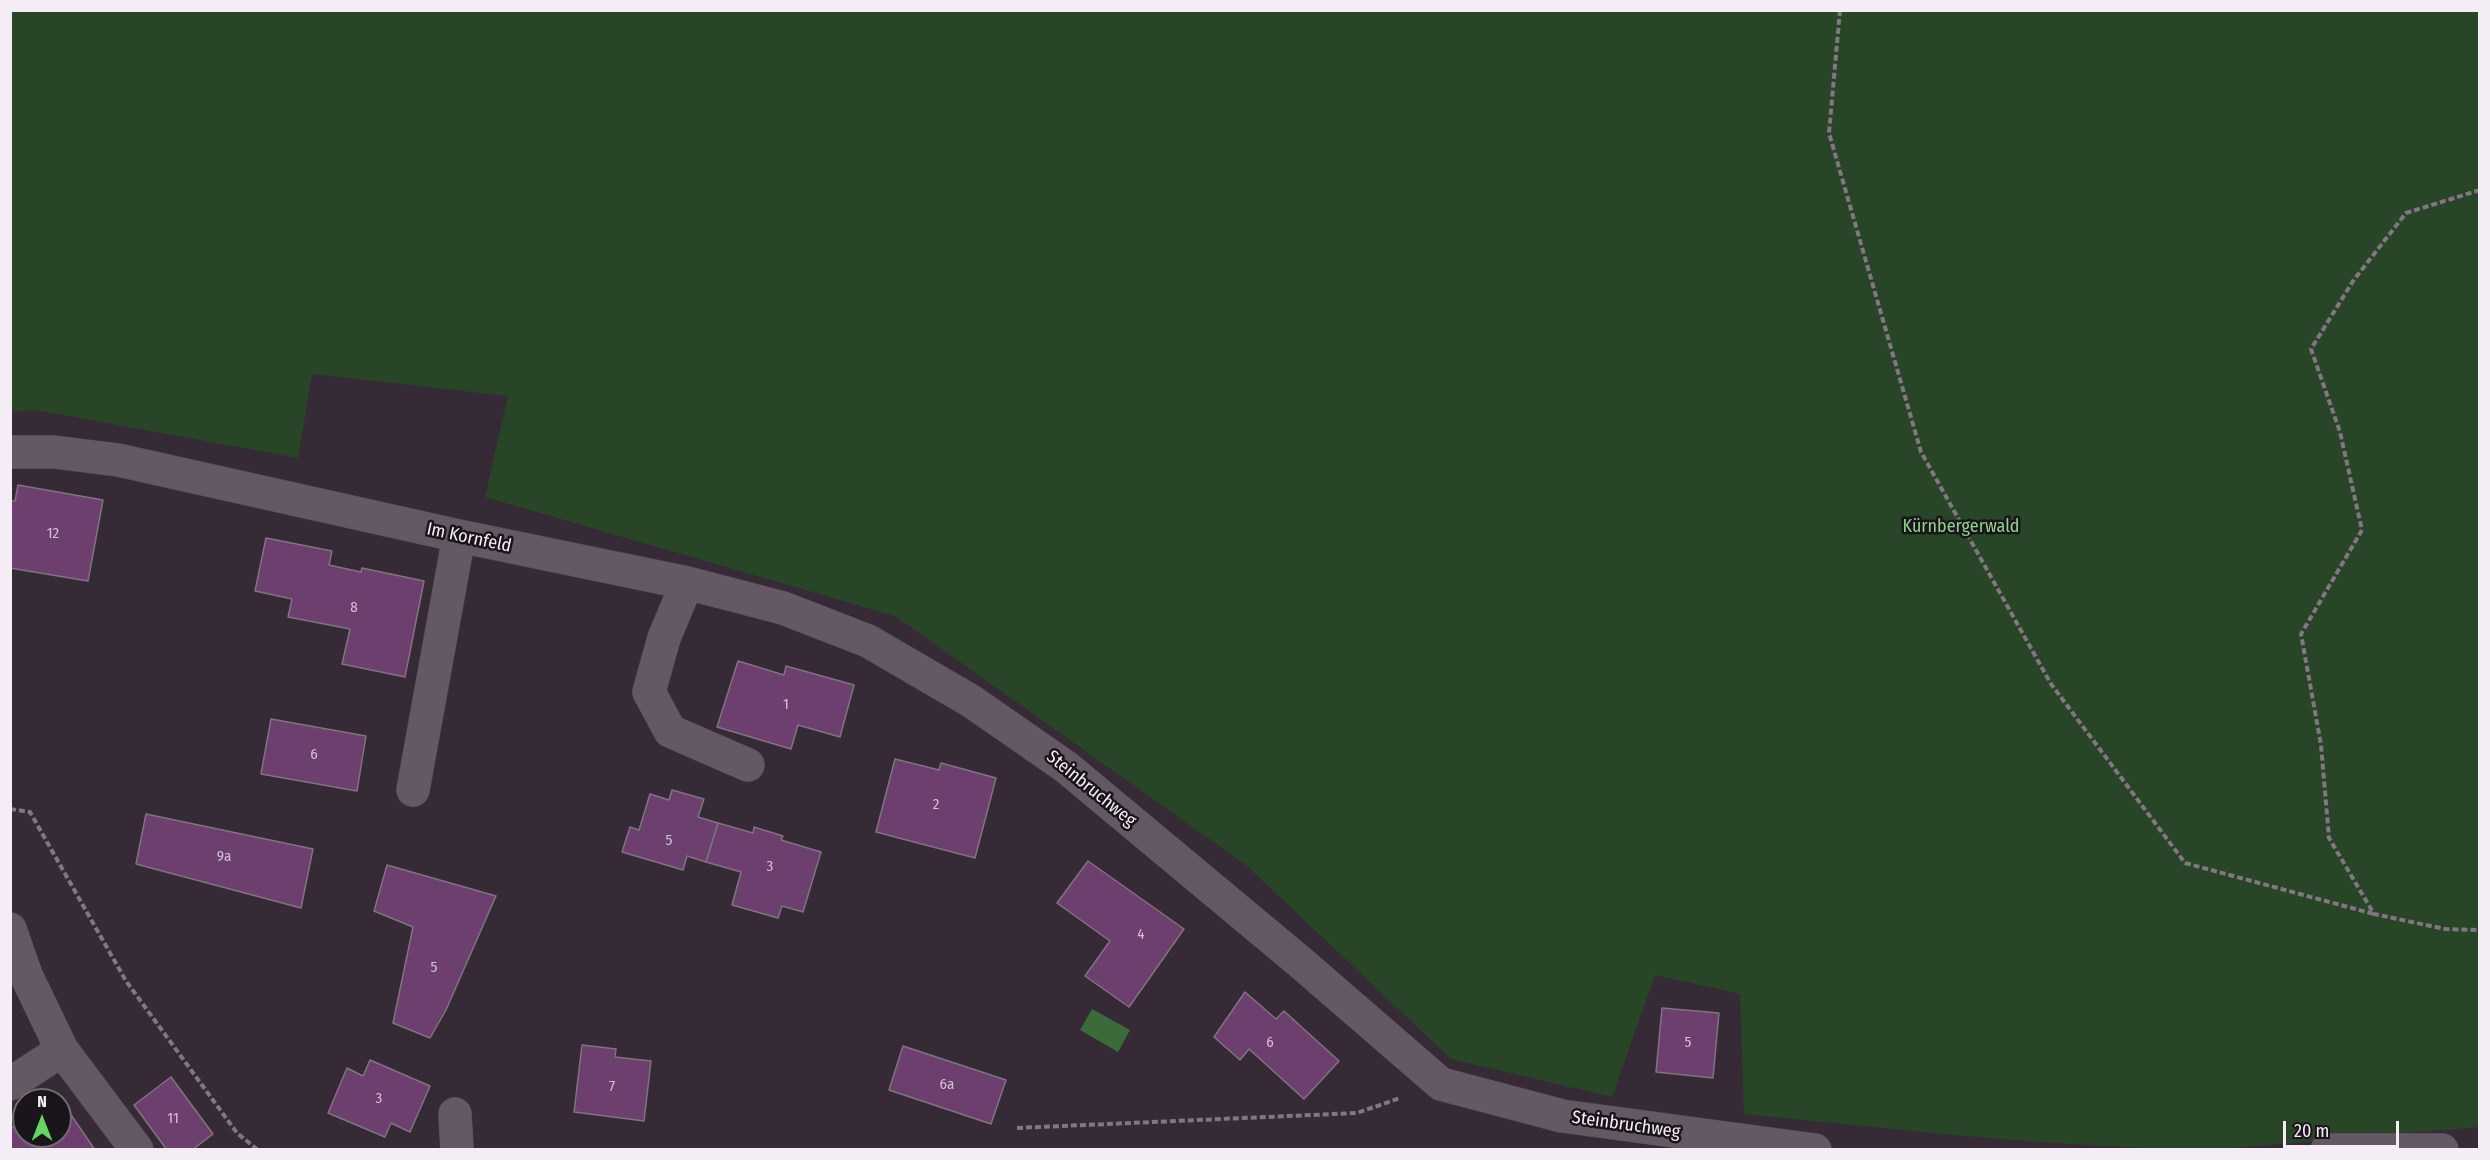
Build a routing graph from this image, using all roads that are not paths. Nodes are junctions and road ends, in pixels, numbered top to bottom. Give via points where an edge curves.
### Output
1 (10, 452) edge
2 (459, 536) junction
3 (687, 583) junction
4 (748, 765) dead end
5 (413, 790) dead end
6 (10, 929) edge
7 (62, 1050) junction
8 (10, 1084) edge
9 (455, 1114) dead end
10 (137, 1149) edge
11 (458, 1149) edge
12 (1815, 1149) edge
13 (2327, 1149) edge
14 (2442, 1149) edge

1 - 2 street, Im Kornfeld via 54,452 118,460
2 - 3 street, Im Kornfeld
2 - 5 street
3 - 4 street via 664,638 649,692 670,731
3 - 12 street, Steinbruchweg via 783,608 868,641 971,701 1066,766 1441,1084 1562,1116
6 - 7 street via 26,975
7 - 8 street
7 - 10 street
9 - 11 street
13 - 14 street

